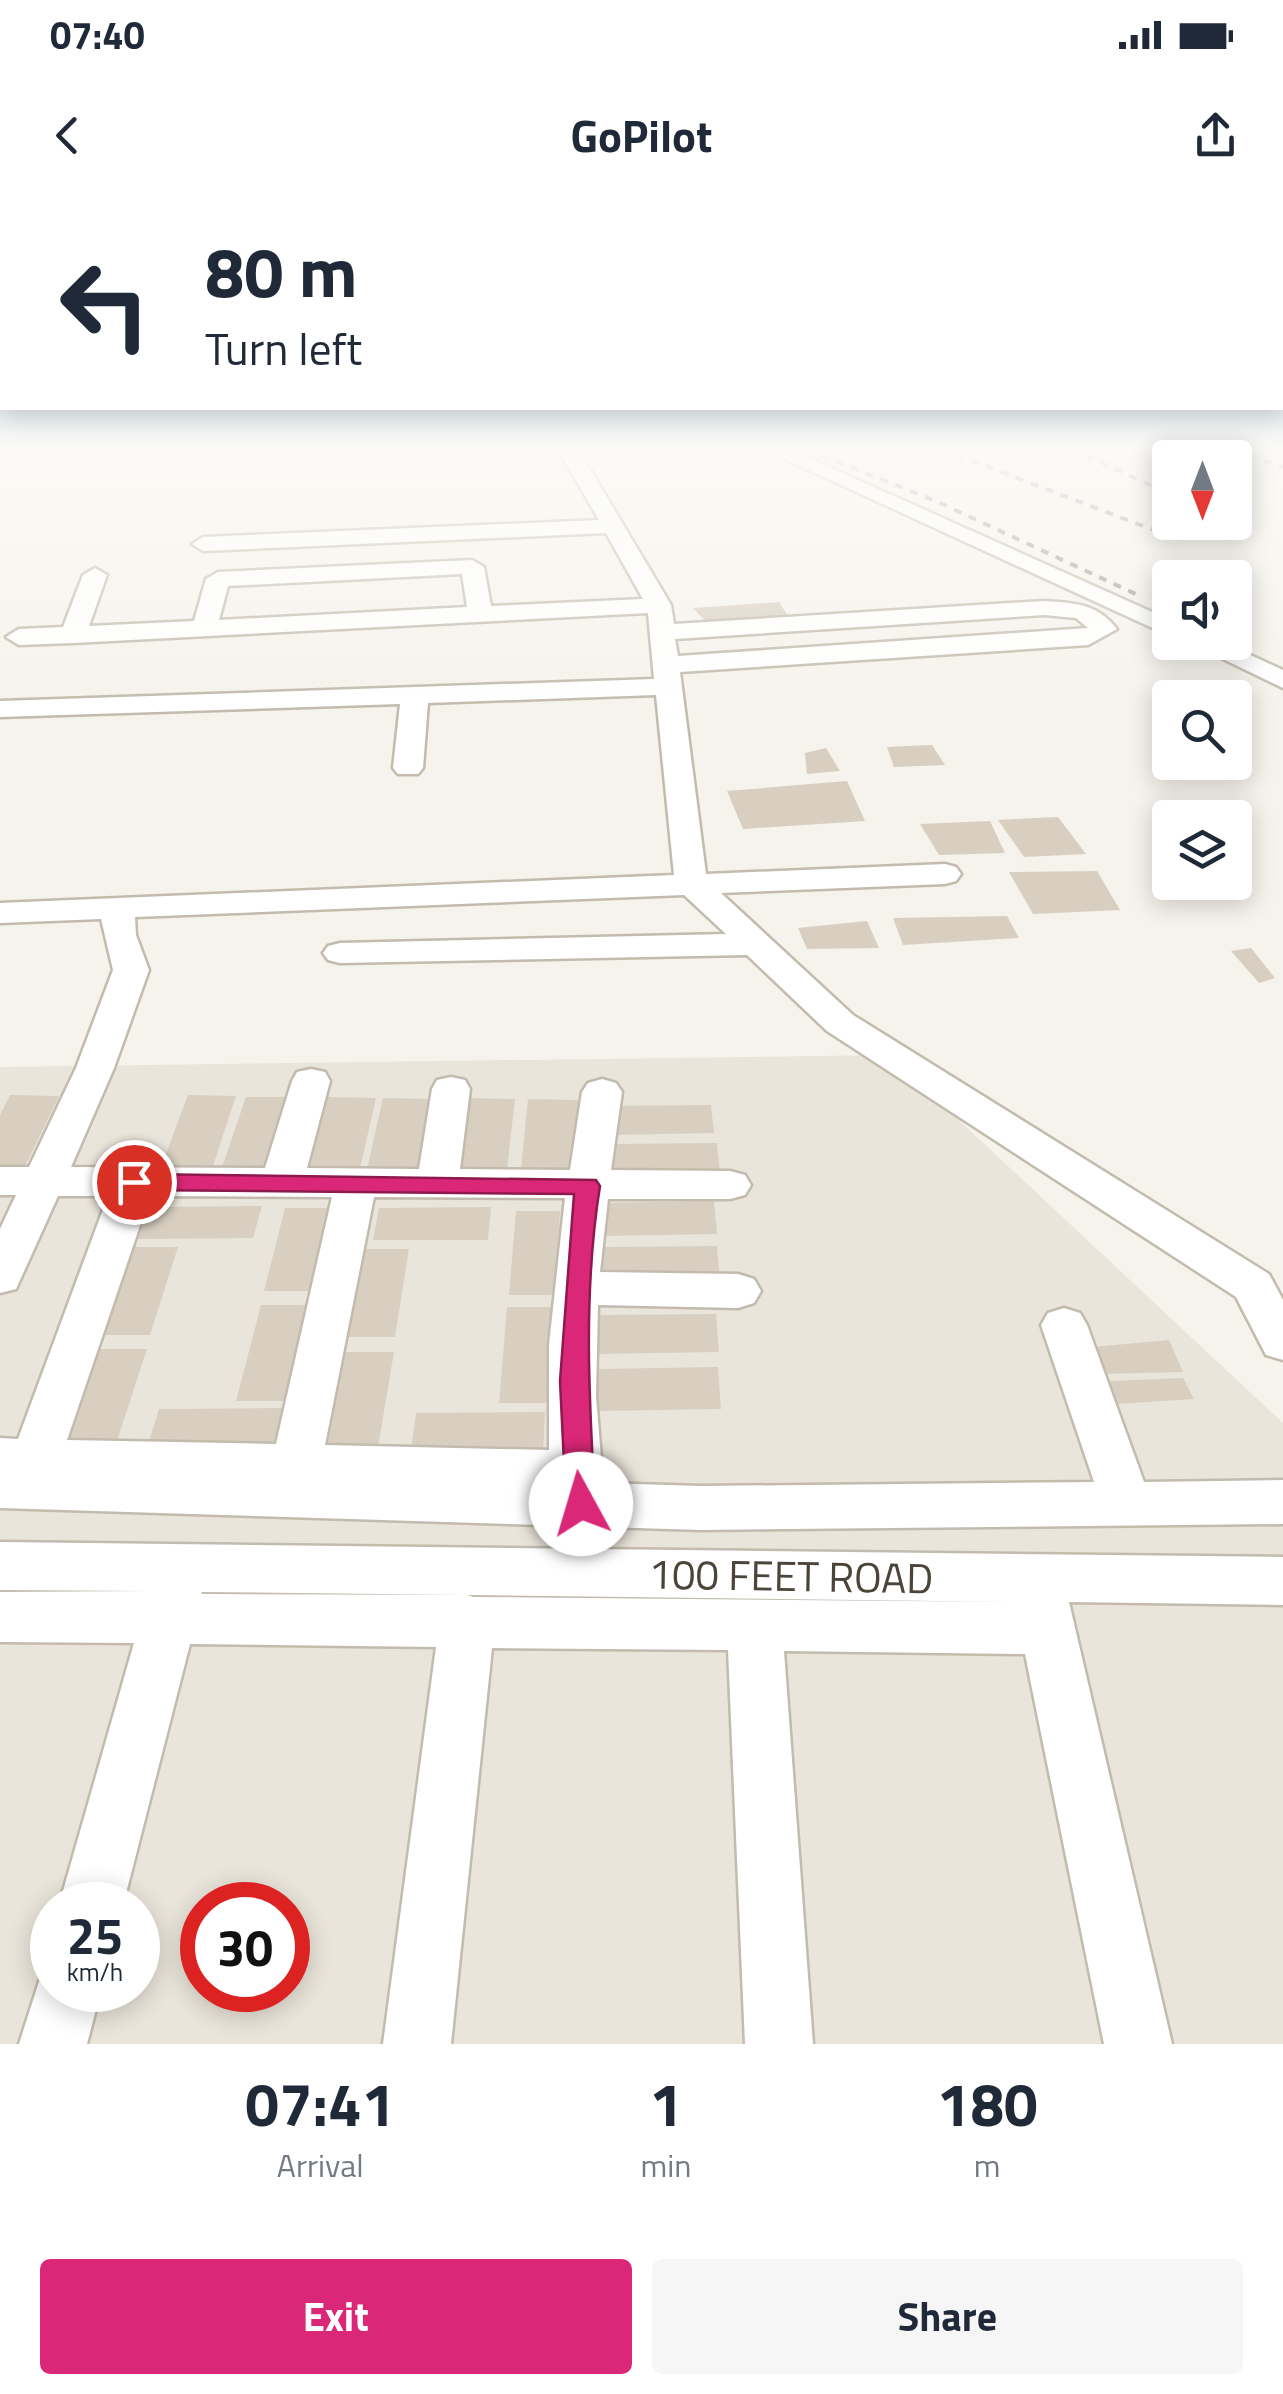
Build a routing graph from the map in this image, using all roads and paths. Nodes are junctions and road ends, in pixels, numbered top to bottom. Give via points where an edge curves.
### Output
1 (406, 535) edge
2 (615, 535) edge
3 (963, 535) edge
4 (204, 544) dead end
5 (96, 575) dead end
6 (480, 614) junction
7 (1152, 621) edge
8 (204, 629) junction
9 (73, 635) junction
10 (19, 637) dead end
11 (664, 647) junction
12 (1239, 660) edge
13 (1283, 680) edge
14 (415, 694) junction
15 (0, 708) edge
16 (408, 768) dead end
17 (945, 874) dead end
18 (691, 883) junction
19 (117, 908) junction
20 (0, 912) edge
21 (758, 944) junction
22 (340, 953) dead end
23 (311, 1081) dead end
24 (451, 1090) dead end
25 (602, 1092) dead end
26 (0, 1182) edge
27 (46, 1182) junction
28 (134, 1182) junction
29 (282, 1182) junction
30 (356, 1183) junction
31 (438, 1185) junction
32 (730, 1185) dead end
33 (588, 1186) junction
34 (0, 1277) edge
35 (578, 1288) junction
36 (738, 1291) dead end
37 (1064, 1326) dead end
38 (1283, 1342) edge
39 (18, 1474) edge
40 (292, 1482) junction
41 (578, 1488) junction
42 (1126, 1502) junction
43 (1283, 1502) edge
44 (0, 1566) edge
45 (1283, 1581) edge
46 (175, 1593) junction
47 (1042, 1603) junction
48 (0, 1617) edge
49 (467, 1620) junction
50 (754, 1624) junction
51 (97, 1882) edge
52 (62, 2012) edge
53 (54, 2044) edge
54 (418, 2044) edge
55 (779, 2044) edge
56 (1138, 2044) edge

1 - 4 street
2 - 11 street
3 - 7 street
5 - 9 street
6 - 8 street
6 - 8 street via 472,568 218,579
6 - 11 street
8 - 9 street
9 - 10 street
11 - 11 street via 1088,637 1105,629 1083,611 1044,608
11 - 14 street
11 - 18 street
12 - 13 street
14 - 15 street
14 - 16 street
17 - 18 street
18 - 19 street
18 - 21 street
19 - 20 street
19 - 27 street via 131,970
21 - 22 street
21 - 38 street via 840,1023 1253,1286
23 - 29 street
24 - 31 street
25 - 33 street
26 - 27 street
27 - 28 street
27 - 34 street
28 - 29 street
28 - 39 street
29 - 30 street
30 - 31 street
30 - 40 street
31 - 33 street
32 - 33 street
33 - 35 street
35 - 36 street
35 - 41 street
37 - 42 street
39 - 40 street
40 - 41 street
41 - 42 street via 701,1508
42 - 43 street
44 - 46 street, 100 FEET ROAD
45 - 47 street, 100 FEET ROAD
46 - 47 street, 100 FEET ROAD
46 - 48 street
46 - 49 street
46 - 51 street
47 - 50 street
47 - 56 street
49 - 50 street
49 - 54 street
50 - 55 street
52 - 53 street

